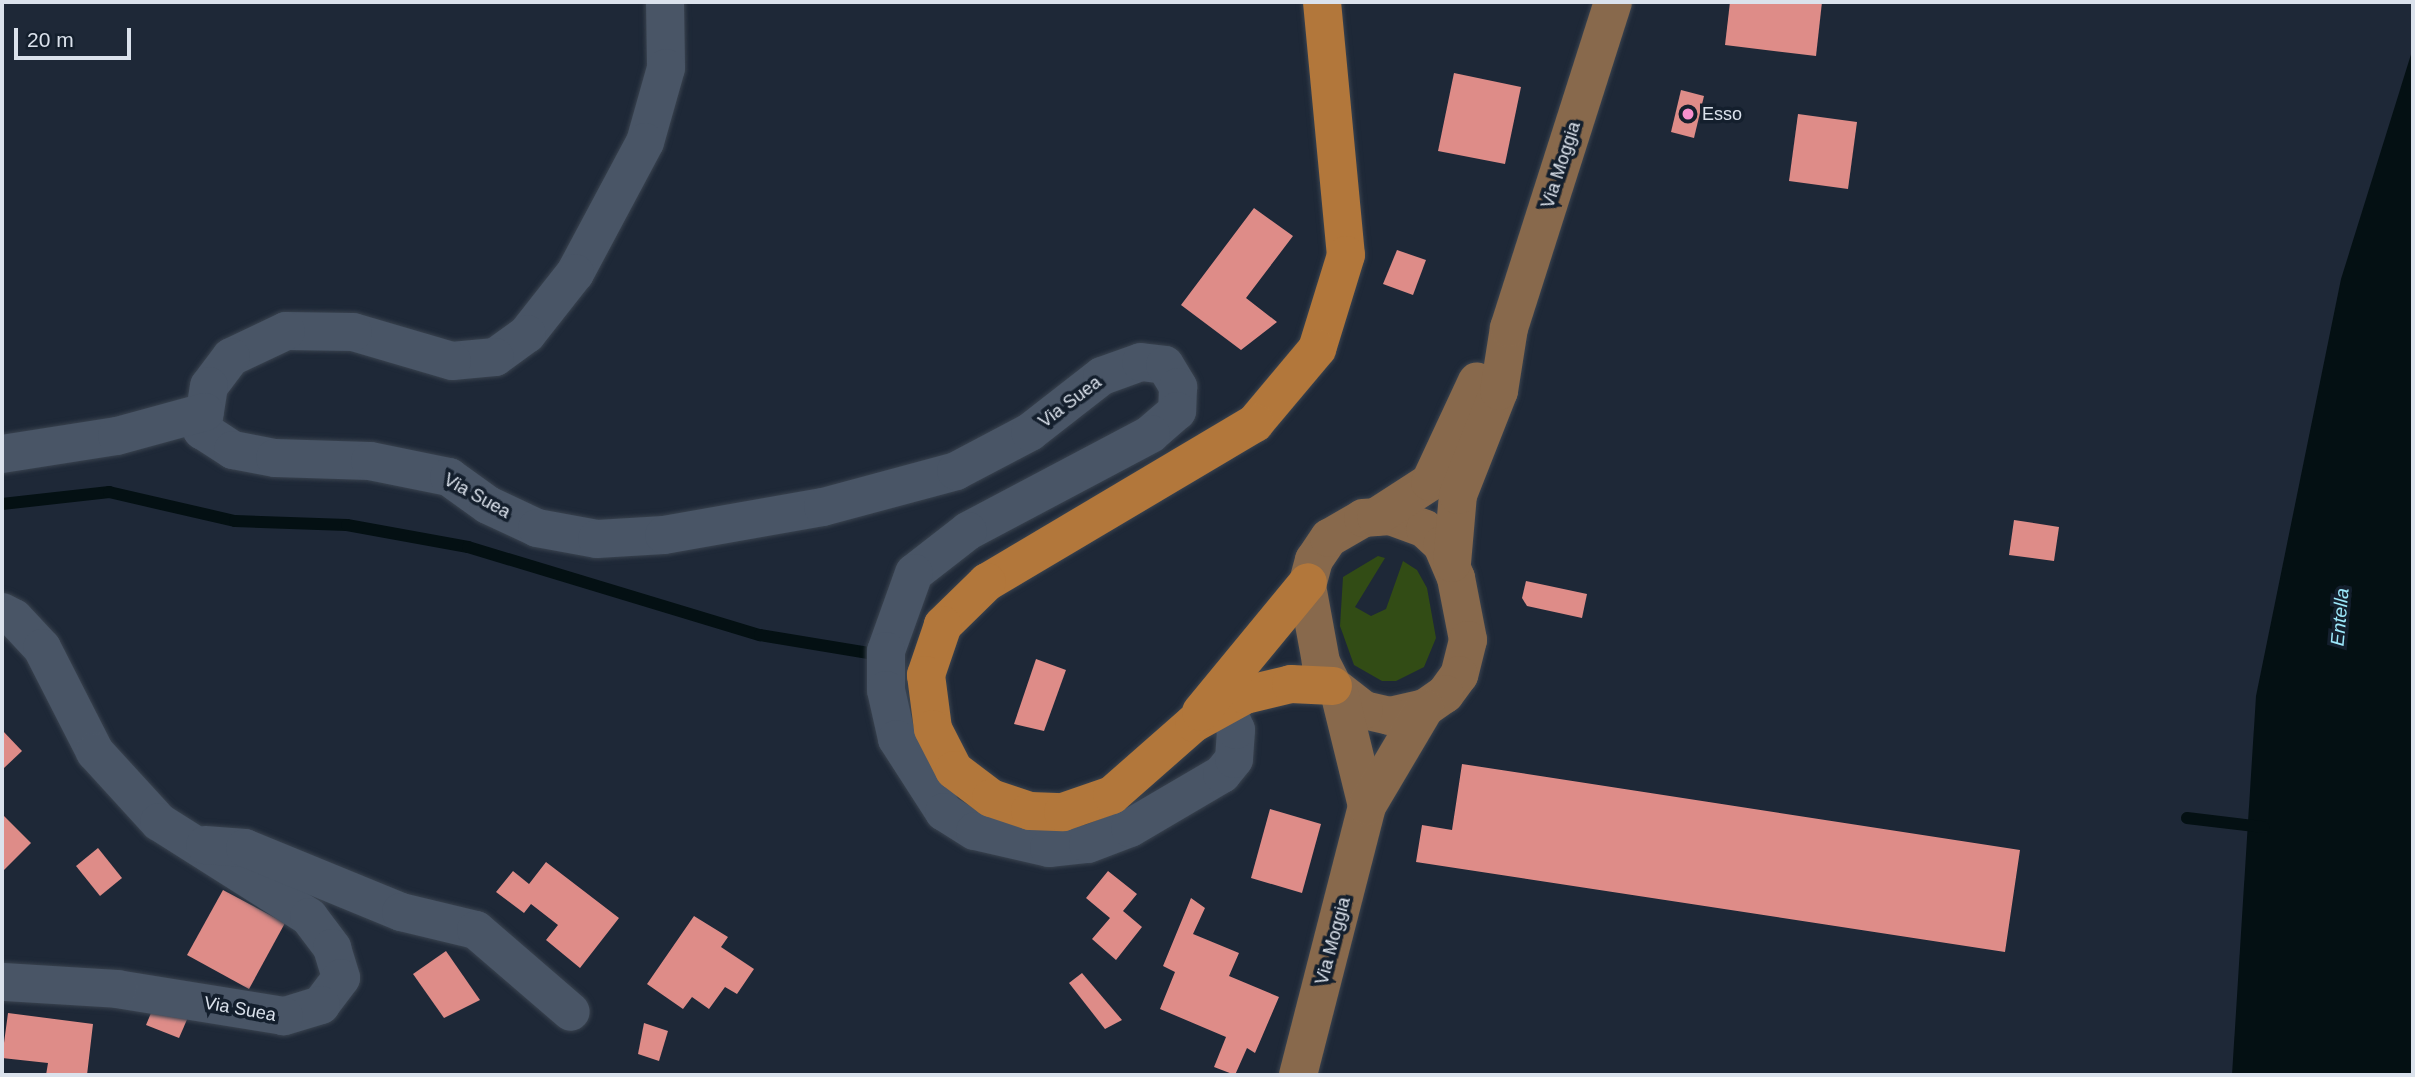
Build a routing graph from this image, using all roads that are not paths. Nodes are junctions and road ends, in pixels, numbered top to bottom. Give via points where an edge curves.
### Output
1 (665, 2) edge
2 (1322, 2) edge
3 (1613, 2) edge
4 (1509, 328) junction
5 (205, 412) junction
6 (2, 454) edge
7 (1376, 517) junction
8 (1452, 563) junction
9 (1308, 582) junction
10 (2, 612) edge
11 (1336, 689) junction
12 (1425, 708) junction
13 (1209, 714) junction
14 (1367, 806) junction
15 (193, 844) junction
16 (2, 982) edge
17 (571, 1012) dead end
18 (1298, 1075) edge

1 - 5 street via 666,68 645,142 575,273 527,334 495,357 452,361 353,332 286,331 231,357 209,386
2 - 13 highway via 1346,255 1317,349 1255,423 987,582 943,625 926,675 933,729 954,770 991,798 1030,811 1063,812 1112,795
3 - 4 main road, Via Moggia
4 - 7 main road, Via Moggia via 1478,378 1430,482
4 - 8 main road, Via Moggia via 1499,391 1454,512
5 - 6 street via 105,439
5 - 13 street, Via Suea via 202,430 233,450 275,458 370,461 449,477 488,505 537,528 597,539 664,535 823,507 956,471 1030,432 1102,376 1141,362 1165,365 1178,387 1177,411 1151,434 968,531 914,573 886,651 886,690 897,739 944,812 975,831 1049,848 1088,844 1130,828 1222,774 1234,759 1236,730
7 - 8 main road via 1424,529
7 - 9 main road, Via Moggia via 1350,523 1329,538
8 - 12 main road, Via Moggia via 1466,653 1452,685
9 - 11 main road, Via Moggia via 1321,662
9 - 13 highway
10 - 15 street, Via Suea via 15,618 42,648 95,752 159,822
11 - 12 main road via 1377,714
11 - 13 highway via 1291,684
11 - 14 main road, Via Moggia
12 - 14 main road, Via Moggia
14 - 18 main road, Via Moggia
15 - 16 street, Via Suea via 309,917 332,948 341,978 321,1005 284,1016 118,989
15 - 17 street, Via Suea via 245,848 401,912 476,930

